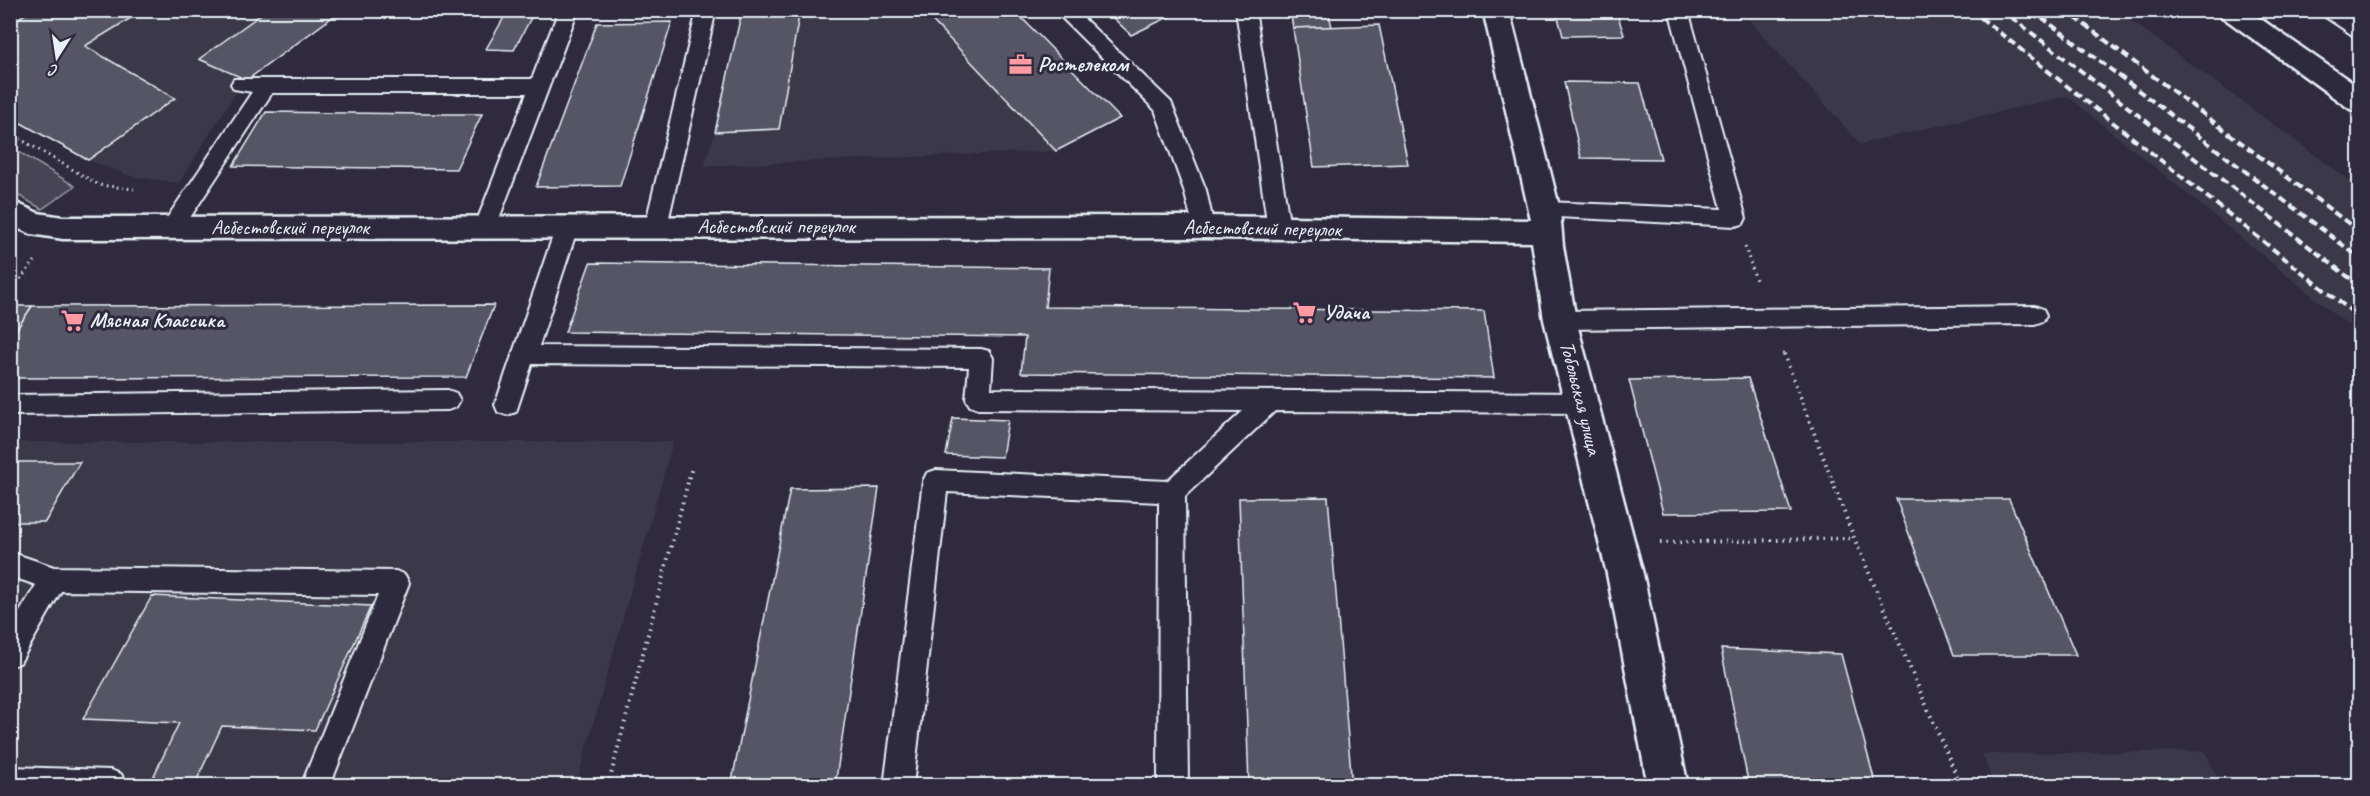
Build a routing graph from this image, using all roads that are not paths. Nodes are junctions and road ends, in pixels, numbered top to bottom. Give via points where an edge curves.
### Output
1 (569, 10) edge
2 (707, 10) edge
3 (1063, 10) edge
4 (1245, 10) edge
5 (1496, 10) edge
6 (1677, 10) edge
7 (2230, 10) edge
8 (2324, 10) edge
9 (2360, 34) edge
10 (241, 84) dead end
11 (266, 86) junction
12 (540, 86) junction
13 (2360, 102) edge
14 (1546, 220) junction
15 (17, 225) edge
16 (486, 226) junction
17 (656, 226) junction
18 (172, 227) junction
19 (567, 227) junction
20 (1203, 227) junction
21 (1279, 228) junction
22 (2035, 315) dead end
23 (1561, 320) junction
24 (524, 355) junction
25 (448, 400) dead end
26 (1267, 403) junction
27 (1582, 403) junction
28 (10, 405) edge
29 (507, 405) dead end
30 (1172, 492) junction
31 (10, 564) edge
32 (54, 579) junction
33 (10, 654) edge
34 (10, 781) edge
35 (111, 784) edge
36 (315, 786) edge
37 (898, 786) edge
38 (1173, 786) edge
39 (1668, 786) edge

1 - 12 lane
2 - 17 lane
3 - 20 lane via 1164,107 1195,190
4 - 21 lane
5 - 14 street, Тобольская улица
6 - 14 lane via 1735,218
7 - 13 street
8 - 9 lane
10 - 11 lane
11 - 12 lane
11 - 18 lane
12 - 16 lane
14 - 21 street, Асбестовский переулок
14 - 23 street, Тобольская улица
15 - 18 street, Асбестовский переулок
16 - 18 street, Асбестовский переулок
16 - 19 street, Асбестовский переулок
17 - 19 street, Асбестовский переулок
17 - 20 street, Асбестовский переулок
19 - 24 lane
20 - 21 street, Асбестовский переулок
22 - 23 lane
23 - 27 street, Тобольская улица
24 - 26 lane via 981,358 978,399
24 - 29 lane
25 - 28 lane
26 - 27 lane
26 - 30 lane
27 - 39 street, Тобольская улица via 1618,544
30 - 37 lane via 936,481
30 - 38 lane
31 - 32 lane
32 - 33 lane
32 - 36 lane via 396,583
34 - 35 lane

